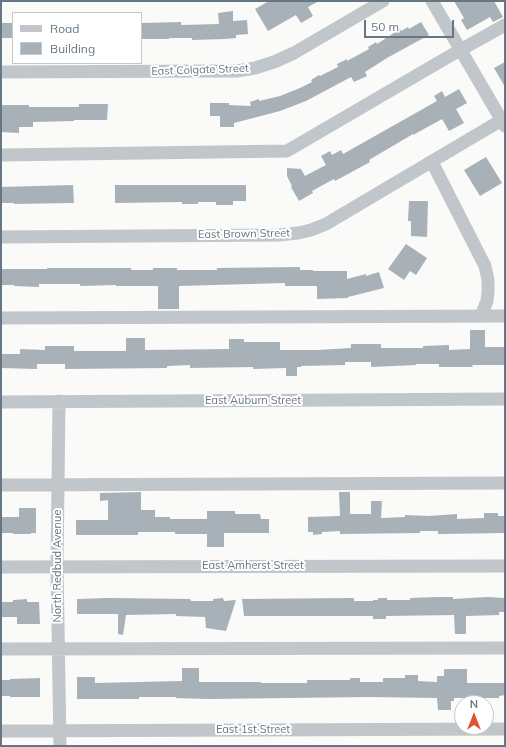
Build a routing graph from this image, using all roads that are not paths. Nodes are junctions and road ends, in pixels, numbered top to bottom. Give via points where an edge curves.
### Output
1 (383, 1) edge
2 (432, 1) edge
3 (505, 25) edge
4 (461, 50) junction
5 (1, 72) edge
6 (504, 122) edge
7 (1, 155) edge
8 (432, 162) junction
9 (1, 237) edge
10 (481, 316) junction
11 (505, 316) edge
12 (1, 318) edge
13 (505, 399) edge
14 (1, 402) edge
15 (59, 402) junction
16 (505, 482) edge
17 (1, 485) edge
18 (58, 485) junction
19 (505, 566) edge
20 (1, 567) edge
21 (57, 567) junction
22 (505, 648) edge
23 (1, 649) edge
24 (58, 649) junction
25 (60, 730) junction
26 (505, 730) edge
27 (1, 731) edge
28 (60, 746) edge

1 - 5 street, East Colgate Street via 294,53 255,68 212,71
2 - 4 street
3 - 4 street
4 - 6 street
4 - 7 street via 287,151
6 - 8 street, East Brown Street
8 - 9 street, East Brown Street via 326,224 298,233
8 - 10 street via 485,266 488,292
10 - 11 street
10 - 12 street
13 - 15 street, East Auburn Street
14 - 15 street, East Auburn Street
15 - 18 street, North Redbud Avenue
16 - 18 street
17 - 18 street
18 - 21 street, North Redbud Avenue
19 - 21 street, East Amherst Street
20 - 21 street, East Amherst Street
21 - 24 street, North Redbud Avenue
22 - 24 street
23 - 24 street
24 - 25 street, North Redbud Avenue
25 - 26 street, East 1st Street
25 - 27 street, East 1st Street
25 - 28 street, North Redbud Avenue

